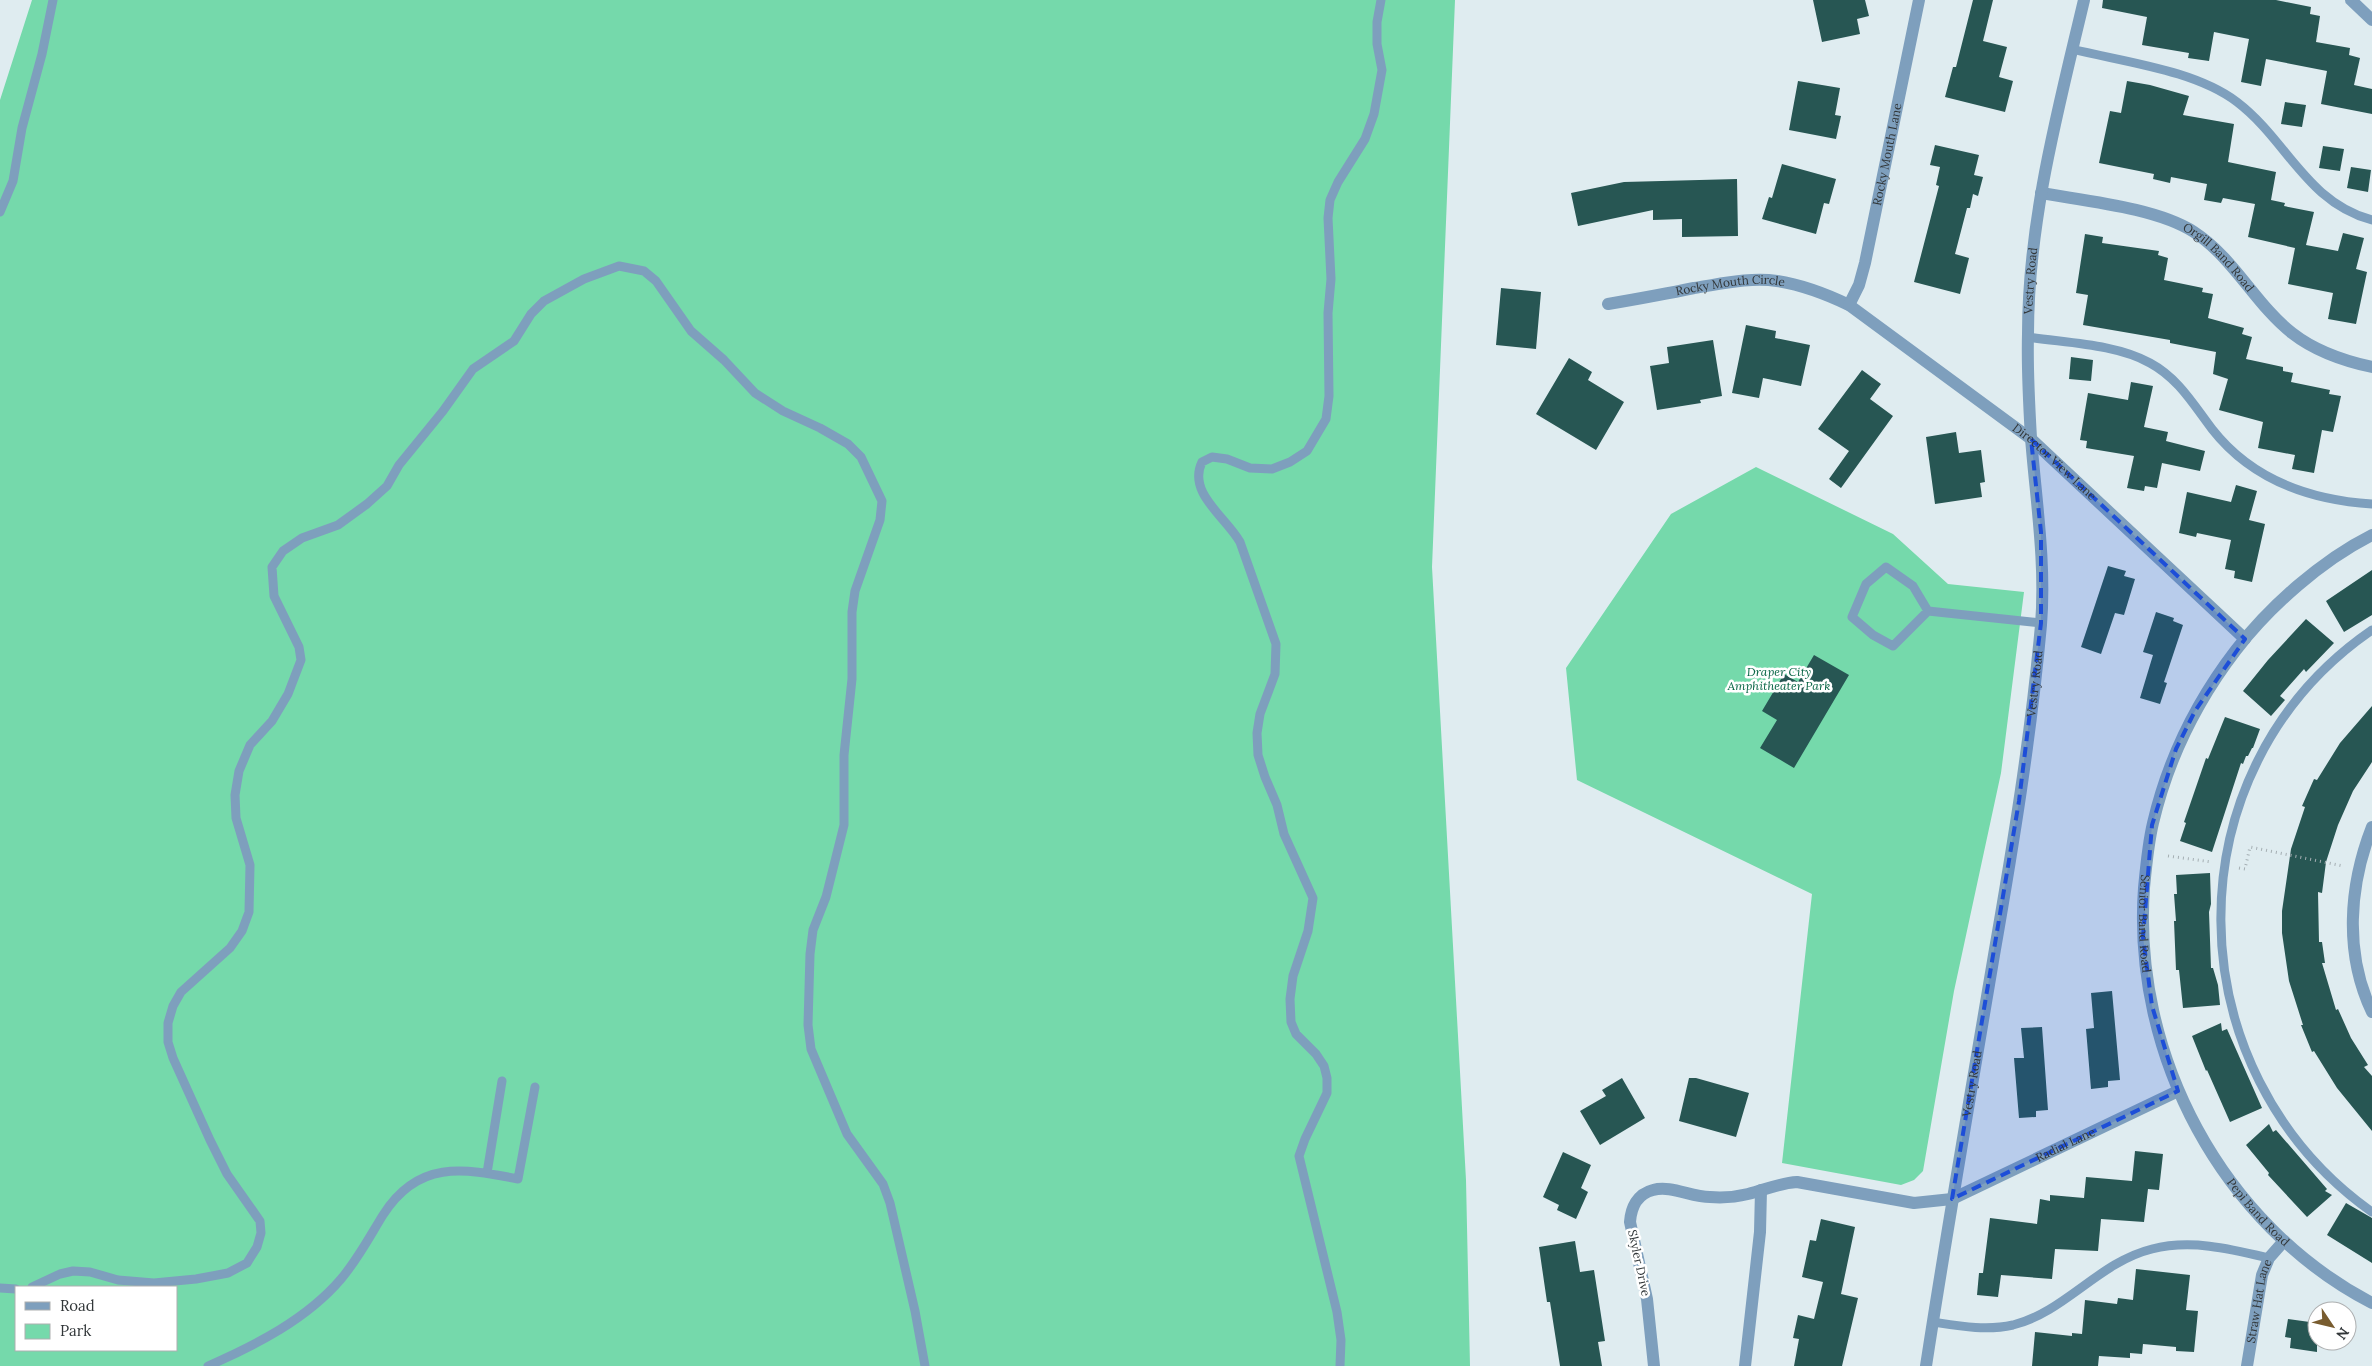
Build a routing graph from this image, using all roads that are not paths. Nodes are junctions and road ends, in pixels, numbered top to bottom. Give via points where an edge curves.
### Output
1 (53, 0) edge
2 (1381, 0) edge
3 (1919, 0) edge
4 (2084, 0) edge
5 (2351, 0) edge
6 (2372, 20) edge
7 (2072, 49) junction
8 (2040, 192) junction
9 (0, 212) edge
10 (2372, 220) edge
11 (1608, 304) dead end
12 (1849, 305) junction
13 (2028, 338) junction
14 (2372, 367) edge
15 (2031, 438) junction
16 (2372, 504) edge
17 (2372, 535) edge
18 (1928, 611) junction
19 (2041, 623) junction
20 (2372, 630) edge
21 (2245, 639) junction
22 (2372, 827) edge
23 (2372, 1012) edge
24 (502, 1081) dead end
25 (535, 1087) dead end
26 (2178, 1091) junction
27 (487, 1173) junction
28 (1761, 1190) junction
29 (1952, 1199) junction
30 (2372, 1212) edge
31 (2284, 1241) junction
32 (2269, 1258) junction
33 (34, 1286) edge
34 (0, 1288) edge
35 (15, 1289) edge
36 (2372, 1303) edge
37 (1933, 1322) junction
38 (208, 1366) edge
39 (924, 1366) edge
40 (1340, 1366) edge
41 (1654, 1366) edge
42 (1745, 1366) edge
43 (1926, 1366) edge
44 (2247, 1366) edge

1 - 9 lane via 22,128 13,181
2 - 40 lane via 1377,44 1382,70 1374,114 1366,139 1330,200 1329,396 1326,420 1307,451 1290,462 1272,469 1250,468 1226,459 1212,458 1202,462 1198,472 1198,484 1207,500 1240,542 1276,644 1276,674 1260,714 1258,755 1278,804 1284,834 1313,898 1308,931 1293,976 1291,1022 1296,1034 1324,1066 1327,1078 1324,1100 1300,1156 1304,1185 1337,1312
3 - 12 street, Rocky Mouth Lane via 1865,263
4 - 7 street, Vestry Road
5 - 6 street
7 - 8 street, Vestry Road
7 - 10 lane via 2188,77 2223,92 2253,116 2331,202
8 - 13 street, Vestry Road via 2028,299
8 - 14 street, Orgill Band Road via 2175,222 2195,233 2223,256 2292,332 2327,354
11 - 12 street, Rocky Mouth Circle via 1752,280 1800,286
12 - 15 street, Director View Lane
13 - 15 street, Vestry Road
13 - 16 lane via 2112,350 2150,362 2180,386 2220,439 2257,470 2306,494
15 - 19 street, Vestry Road via 2041,532
15 - 21 street, Director View Lane
17 - 21 street, Senior Band Road via 2290,593
18 - 18 lane via 1894,646 1873,635 1852,617 1866,584 1886,566 1912,586
18 - 19 lane
19 - 29 street, Vestry Road via 2017,818
20 - 30 lane via 2321,673 2281,722 2264,750 2232,832 2221,907 2221,941 2229,999 2253,1071 2287,1128 2308,1155 2331,1179
21 - 26 street, Senior Band Road via 2195,711 2176,749 2162,787 2146,863 2143,937 2146,973 2159,1038
22 - 23 street via 2354,893 2353,941
24 - 27 lane
25 - 27 lane via 518,1179
26 - 29 street, Radial Lane
26 - 31 street, Pepi Band Road via 2213,1157 2240,1194
27 - 38 lane via 449,1170 424,1176 403,1191 384,1213 341,1279 318,1302 240,1352
28 - 29 street, Skyler Drive via 1785,1182 1797,1182 1914,1203
28 - 41 street, Skyler Drive via 1736,1196 1708,1197 1653,1189 1635,1203 1630,1222 1647,1300
28 - 42 street via 1760,1232
29 - 37 street, Vestry Road
31 - 32 street, Straw Hat Lane
31 - 36 street, Pepi Band Road via 2339,1283
32 - 37 lane via 2206,1246 2153,1248 2120,1260 2028,1320 1980,1328
32 - 44 street, Straw Hat Lane via 2258,1292
33 - 39 lane via 74,1271 154,1284 196,1279 234,1270 247,1263 257,1247 260,1221 227,1174 210,1140 173,1058 168,1042 168,1024 181,992 230,948 242,931 249,912 250,865 236,818 238,771 250,745 272,721 288,694 300,660 298,647 274,596 272,567 283,551 302,538 338,525 387,486 399,465 473,369 514,341 531,314 544,301 584,278 619,266 644,271 656,281 691,331 756,393 783,411 848,444 861,456 882,501 880,520 855,591 852,612 852,679 844,755 844,825 814,930 808,1025 811,1049 846,1134 883,1184 890,1203 916,1311
34 - 35 lane
37 - 43 street, Vestry Road

